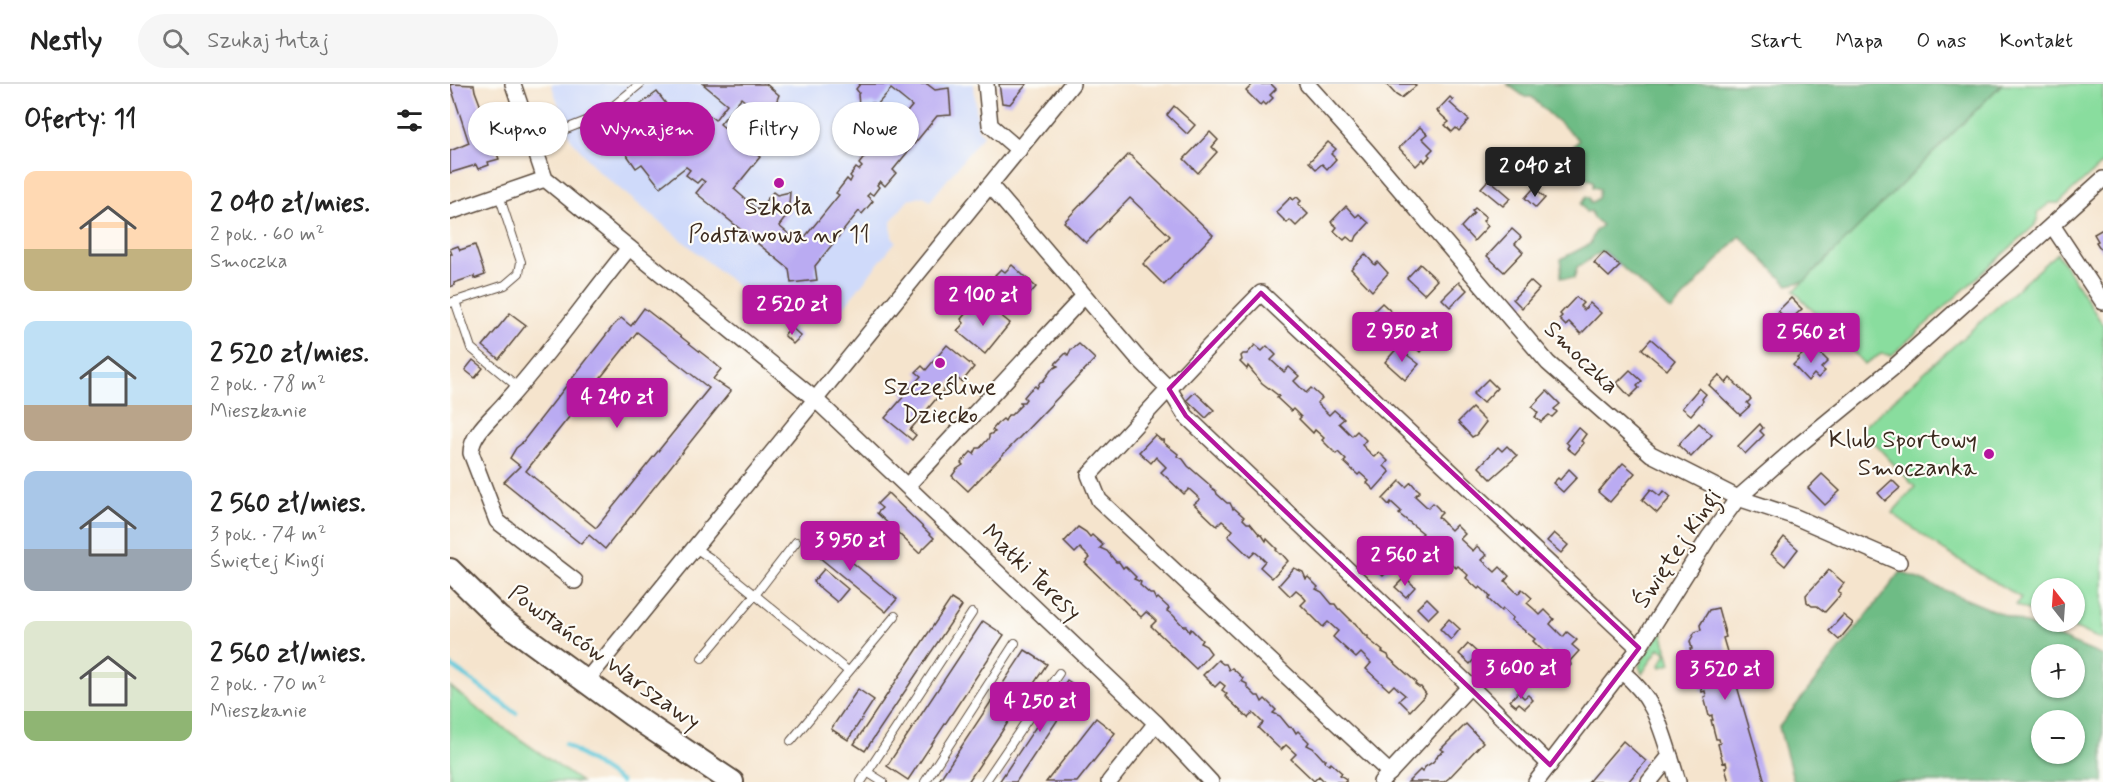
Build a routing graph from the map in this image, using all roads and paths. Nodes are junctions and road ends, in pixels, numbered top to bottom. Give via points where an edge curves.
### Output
1 (513, 84) edge
2 (640, 84) edge
3 (986, 84) edge
4 (1072, 84) edge
5 (1307, 84) edge
6 (519, 102) edge
7 (568, 128) edge
8 (1019, 150) junction
9 (537, 156) edge
10 (544, 179) junction
11 (2103, 179) edge
12 (990, 185) junction
13 (499, 195) junction
14 (450, 212) edge
15 (2052, 225) junction
16 (629, 248) junction
17 (1084, 296) junction
18 (453, 302) edge
19 (2103, 302) edge
20 (519, 388) junction
21 (1169, 389) junction
22 (816, 400) junction
23 (907, 486) junction
24 (1738, 498) junction
25 (796, 542) dead end
26 (695, 548) junction
27 (1899, 562) dead end
28 (450, 570) edge
29 (575, 581) dead end
30 (755, 595) junction
31 (972, 613) dead end
32 (895, 616) dead end
33 (1015, 642) dead end
34 (1639, 648) junction
35 (702, 658) dead end
36 (848, 671) junction
37 (1622, 672) junction
38 (1059, 673) dead end
39 (586, 681) junction
40 (1470, 686) junction
41 (1156, 723) junction
42 (791, 741) dead end
43 (1670, 756) junction
44 (1550, 765) junction
45 (867, 772) junction
46 (1386, 778) edge
47 (732, 782) edge
48 (861, 782) edge
49 (883, 782) edge
50 (925, 782) edge
51 (985, 782) edge
52 (1109, 782) edge
53 (1211, 782) edge
54 (1536, 782) edge
55 (1649, 782) edge
56 (1678, 782) edge

1 - 6 street
2 - 7 lane via 606,112
3 - 8 street via 990,125
4 - 8 street
5 - 24 street, Smoczka via 1548,363 1652,454
8 - 12 street
9 - 10 street
10 - 13 street
10 - 16 street, Matki Teresy
11 - 15 street, Świętej Kingi
12 - 17 street
12 - 22 street
13 - 14 street
13 - 18 lane via 521,262 519,273 505,285
15 - 19 street
15 - 24 street, Świętej Kingi via 1894,367
16 - 20 street
16 - 22 street, Matki Teresy
17 - 21 street
17 - 23 street
18 - 20 lane via 471,348
20 - 29 street via 477,435 471,453 497,521
21 - 34 street via 1260,293
21 - 40 street via 1186,416
21 - 46 street via 1089,475 1099,500
22 - 23 street, Matki Teresy
22 - 26 street
23 - 41 street, Matki Teresy
24 - 27 street, Smoczka via 1793,516
24 - 34 street, Świętej Kingi
25 - 30 lane
26 - 30 lane
26 - 39 street
28 - 39 street, Powstańców Warszawy via 500,618
30 - 35 lane
30 - 36 lane
31 - 45 lane
32 - 36 lane
33 - 50 lane
34 - 37 street, Świętej Kingi
36 - 42 lane
37 - 43 street via 1650,701
37 - 44 street, Świętej Kingi
38 - 51 lane
39 - 47 street, Powstańców Warszawy
40 - 44 street
40 - 46 street
41 - 52 street
41 - 53 street, Matki Teresy
43 - 55 street
43 - 56 street
44 - 54 street, Świętej Kingi
45 - 48 lane
45 - 49 lane

